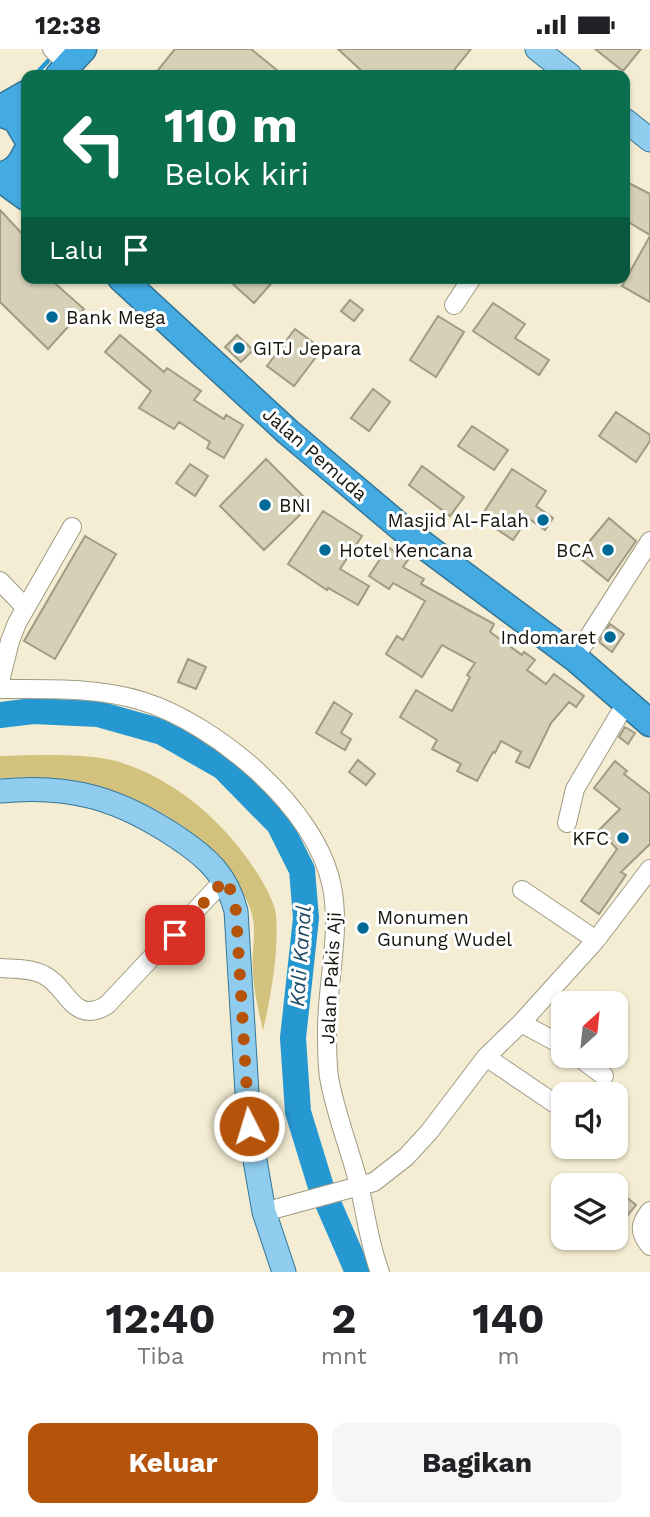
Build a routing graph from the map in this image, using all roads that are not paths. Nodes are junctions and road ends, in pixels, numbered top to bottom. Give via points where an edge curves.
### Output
1 (537, 49) edge
2 (563, 70) edge
3 (21, 97) edge
4 (0, 111) edge
5 (630, 124) edge
6 (21, 128) edge
7 (650, 140) edge
8 (128, 284) edge
9 (468, 284) edge
10 (454, 305) dead end
11 (72, 527) dead end
12 (650, 541) edge
13 (0, 581) edge
14 (25, 607) junction
15 (575, 658) junction
16 (0, 681) edge
17 (0, 689) edge
18 (626, 703) junction
19 (650, 723) edge
20 (0, 791) edge
21 (567, 823) dead end
22 (650, 869) edge
23 (225, 879) junction
24 (522, 890) dead end
25 (596, 940) junction
26 (0, 968) edge
27 (521, 1023) junction
28 (551, 1039) edge
29 (486, 1057) junction
30 (593, 1068) edge
31 (604, 1076) dead end
32 (551, 1101) edge
33 (351, 1188) junction
34 (271, 1209) junction
35 (650, 1211) edge
36 (650, 1247) edge
37 (284, 1272) edge
38 (380, 1272) edge

1 - 2 main road
3 - 4 highway
4 - 6 highway via 16,119
5 - 7 main road
8 - 15 highway, Jalan Pemuda via 288,432 410,535
9 - 10 street
11 - 14 street
12 - 15 street
13 - 14 street
14 - 16 street
15 - 18 highway, Jalan Pemuda
17 - 33 street, Jalan Pakis Aji via 131,698 190,721 227,745 266,780 306,828 326,865 335,903 327,1030 329,1077
18 - 19 highway, Jalan Pemuda
18 - 21 street via 575,789
20 - 23 main road via 72,793 125,807 183,841
22 - 25 street
23 - 26 street via 99,1010 73,1005 42,973
23 - 34 main road via 236,911 248,1114
24 - 25 street
25 - 27 street
27 - 28 street
27 - 29 street
29 - 32 street
29 - 33 street via 406,1157 374,1182
30 - 31 street
33 - 34 street
33 - 38 street, Jalan Pakis Aji
34 - 37 main road
35 - 36 street via 640,1227

